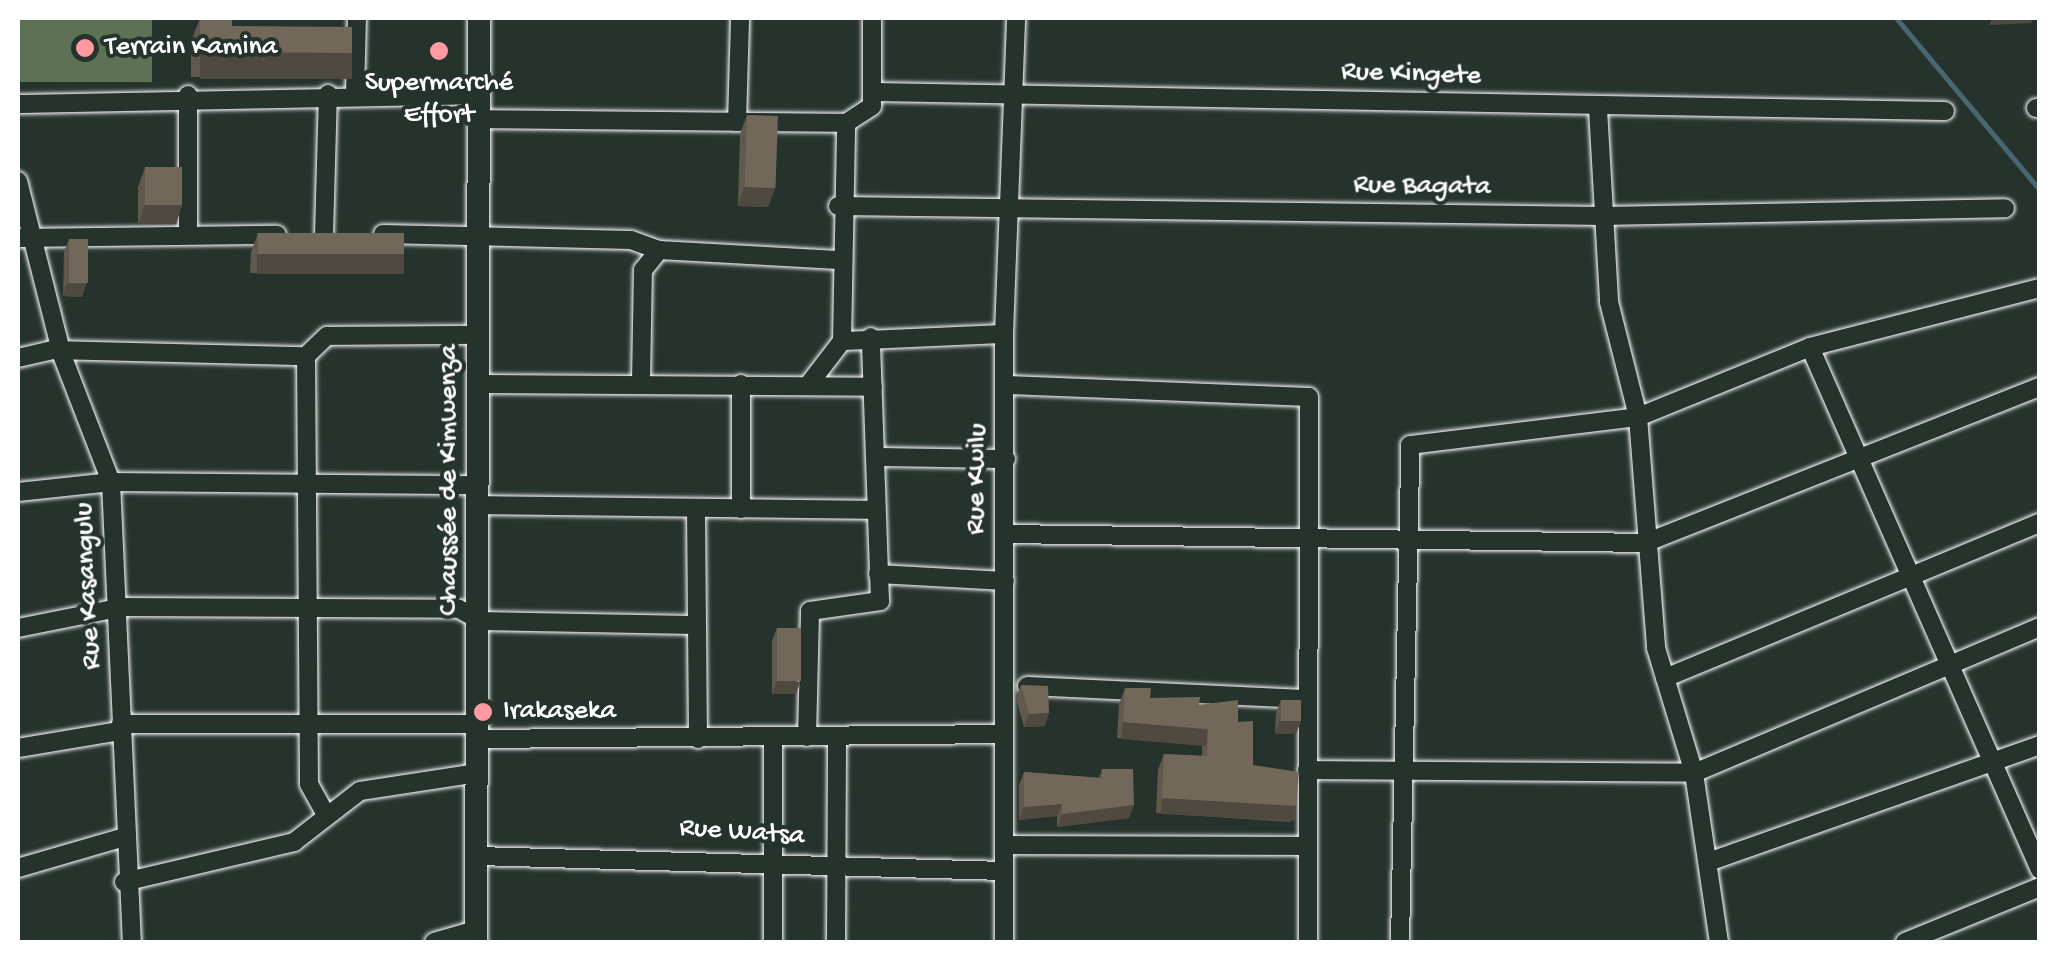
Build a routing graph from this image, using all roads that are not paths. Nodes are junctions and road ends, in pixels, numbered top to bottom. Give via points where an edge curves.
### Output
1 (357, 18) edge
2 (479, 18) edge
3 (740, 18) edge
4 (872, 18) edge
5 (1016, 18) edge
6 (1012, 91) junction
7 (875, 92) junction
8 (328, 94) junction
9 (355, 94) junction
10 (478, 94) junction
11 (188, 95) junction
12 (18, 104) edge
13 (1598, 109) junction
14 (1945, 111) dead end
15 (478, 120) junction
16 (737, 122) junction
17 (846, 123) junction
18 (18, 181) edge
19 (838, 206) junction
20 (2005, 208) dead end
21 (1006, 210) junction
22 (1603, 216) junction
23 (324, 234) junction
24 (480, 234) junction
25 (188, 235) junction
26 (25, 236) edge
27 (658, 250) junction
28 (838, 260) junction
29 (2040, 288) edge
30 (1004, 334) junction
31 (480, 335) junction
32 (871, 337) junction
33 (842, 341) junction
34 (1810, 347) junction
35 (62, 356) junction
36 (306, 356) junction
37 (18, 358) edge
38 (640, 382) junction
39 (482, 384) junction
40 (741, 384) junction
41 (810, 384) junction
42 (1008, 385) junction
43 (873, 386) junction
44 (2040, 387) edge
45 (1638, 417) junction
46 (875, 457) junction
47 (1006, 459) junction
48 (1856, 461) junction
49 (111, 482) junction
50 (306, 488) junction
51 (18, 492) edge
52 (480, 495) junction
53 (696, 509) junction
54 (741, 509) junction
55 (876, 510) junction
56 (2040, 523) edge
57 (1004, 534) junction
58 (1310, 542) junction
59 (1645, 543) junction
60 (1402, 546) junction
61 (878, 574) junction
62 (1908, 575) junction
63 (1005, 580) junction
64 (123, 607) junction
65 (304, 611) junction
66 (481, 621) junction
67 (693, 625) junction
68 (2040, 627) edge
69 (18, 628) edge
70 (1944, 661) junction
71 (1665, 678) junction
72 (1006, 686) junction
73 (1306, 699) junction
74 (308, 724) junction
75 (120, 727) junction
76 (478, 732) junction
77 (1004, 734) junction
78 (773, 737) junction
79 (807, 737) junction
80 (836, 738) junction
81 (698, 739) junction
82 (2040, 744) edge
83 (18, 748) edge
84 (1991, 761) junction
85 (1307, 770) junction
86 (478, 773) junction
87 (1694, 773) junction
88 (1400, 775) junction
89 (325, 813) junction
90 (121, 838) junction
91 (1006, 845) junction
92 (1306, 846) junction
93 (477, 856) junction
94 (1711, 860) junction
95 (773, 862) junction
96 (18, 868) edge
97 (838, 870) junction
98 (2040, 870) edge
99 (1003, 872) junction
100 (124, 882) junction
101 (2040, 888) edge
102 (476, 936) edge
103 (132, 942) edge
104 (434, 942) edge
105 (773, 942) edge
106 (836, 942) edge
107 (1004, 942) edge
108 (1308, 942) edge
109 (1400, 942) edge
110 (1719, 942) edge
111 (1905, 942) edge

1 - 9 street
2 - 10 street, Chaussée de Kimwenza
3 - 16 street
4 - 7 street
5 - 6 street, Rue Kwilu
6 - 7 street, Rue Kingete
6 - 13 street, Rue Kingete
6 - 21 street, Rue Kwilu
7 - 17 street via 867,115
8 - 9 street
8 - 11 street
8 - 23 street
9 - 10 street
10 - 15 street, Chaussée de Kimwenza
11 - 12 street
11 - 25 street
13 - 14 street, Rue Kingete
13 - 22 street
15 - 16 street
15 - 24 street, Chaussée de Kimwenza
16 - 17 street
17 - 19 street
18 - 26 street, Rue Kasangulu
19 - 21 street, Rue Bagata
19 - 28 street
20 - 22 street, Rue Bagata
21 - 22 street, Rue Bagata
21 - 30 street, Rue Kwilu
22 - 45 street via 1609,302
23 - 24 street
23 - 25 street
24 - 27 street via 631,240
24 - 31 street, Chaussée de Kimwenza
25 - 26 street
26 - 35 street, Rue Kasangulu
27 - 28 street
27 - 38 street via 643,270
28 - 33 street
29 - 34 street
30 - 32 street
30 - 42 street, Rue Kwilu
31 - 36 street via 327,336
31 - 39 street, Chaussée de Kimwenza
32 - 33 street
32 - 43 street
33 - 41 street
34 - 45 street
34 - 48 street
35 - 36 street
35 - 37 street
35 - 49 street, Rue Kasangulu
36 - 50 street
38 - 39 street
38 - 40 street
39 - 52 street, Chaussée de Kimwenza
40 - 41 street
40 - 54 street
41 - 43 street
42 - 47 street, Rue Kwilu
42 - 58 street via 1309,398
43 - 46 street
44 - 48 street
45 - 59 street
45 - 60 street via 1410,446
46 - 47 street
46 - 55 street
47 - 57 street, Rue Kwilu
48 - 59 street
48 - 62 street
49 - 50 street
49 - 51 street
49 - 64 street, Rue Kasangulu
50 - 52 street
50 - 65 street
52 - 53 street
52 - 66 street, Chaussée de Kimwenza
53 - 54 street
53 - 67 street
54 - 55 street
55 - 61 street
56 - 62 street
57 - 58 street
57 - 63 street, Rue Kwilu
58 - 60 street
58 - 73 street
59 - 60 street
59 - 71 street
60 - 88 street
61 - 63 street
61 - 79 street via 878,606 810,611
62 - 70 street
62 - 71 street
63 - 72 street, Rue Kwilu
64 - 65 street
64 - 69 street
64 - 75 street, Rue Kasangulu
65 - 66 street via 458,609
65 - 74 street
66 - 67 street
66 - 76 street, Chaussée de Kimwenza
67 - 81 street
68 - 70 street
70 - 84 street
70 - 87 street via 1916,684
71 - 87 street
72 - 73 street
72 - 77 street, Rue Kwilu
73 - 85 street
74 - 75 street
74 - 76 street
74 - 89 street via 309,784
75 - 83 street
75 - 90 street, Rue Kasangulu
76 - 81 street
76 - 86 street, Chaussée de Kimwenza
77 - 80 street
77 - 91 street, Rue Kwilu
78 - 79 street
78 - 81 street
78 - 95 street
79 - 80 street
80 - 97 street
82 - 84 street
84 - 94 street
84 - 98 street
85 - 88 street
85 - 92 street
86 - 89 street via 374,787
86 - 93 street, Chaussée de Kimwenza
87 - 88 street
87 - 94 street
88 - 109 street
89 - 100 street via 294,842
90 - 96 street
90 - 100 street, Rue Kasangulu
91 - 92 street
91 - 99 street, Rue Kwilu
92 - 108 street
93 - 95 street, Rue Watsa
93 - 102 street, Chaussée de Kimwenza
94 - 110 street
95 - 97 street, Rue Watsa
95 - 105 street
97 - 99 street, Rue Watsa
97 - 106 street
99 - 107 street, Rue Kwilu
100 - 103 street, Rue Kasangulu
101 - 111 street
102 - 104 street

